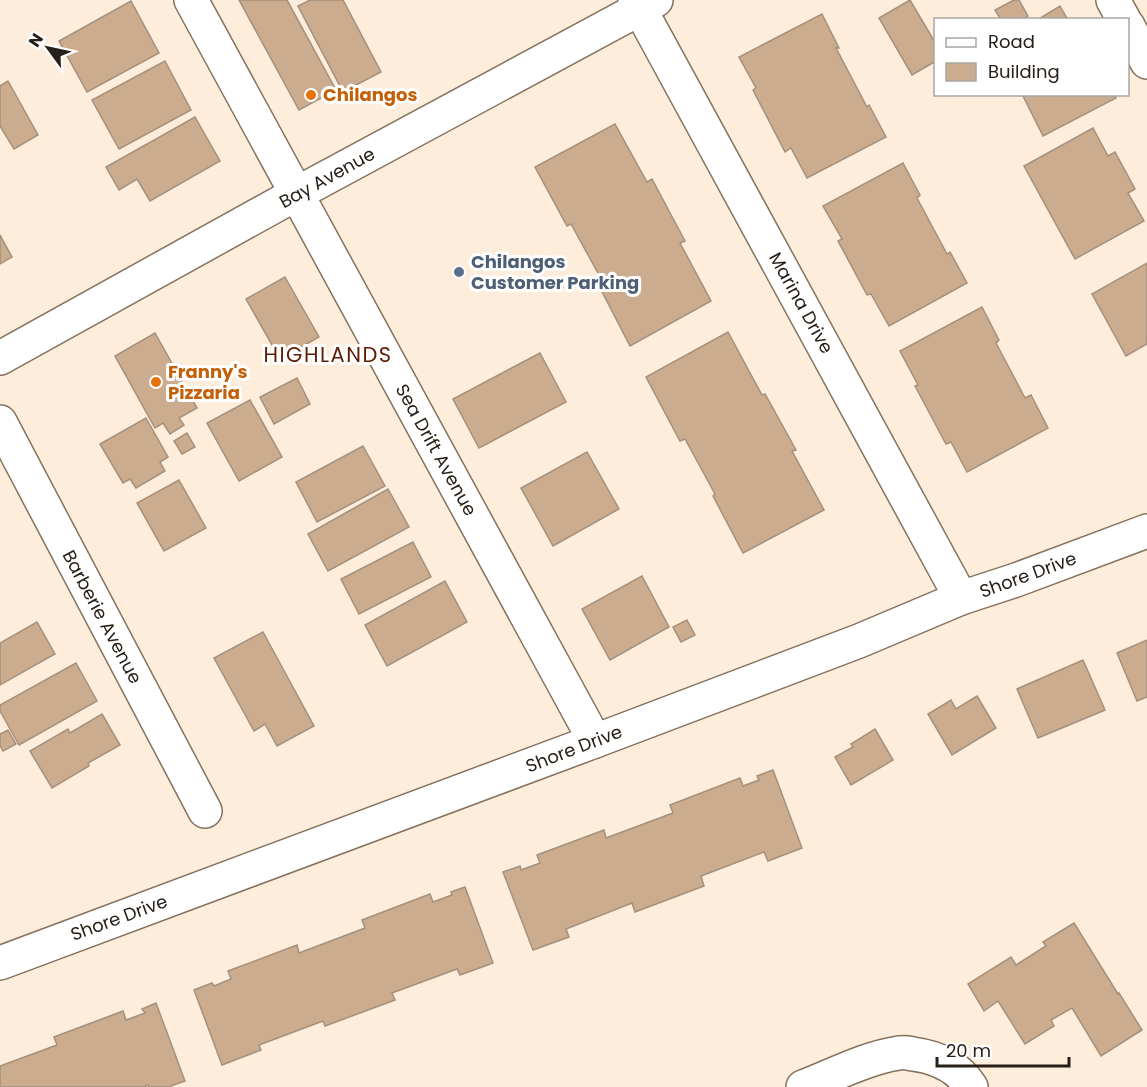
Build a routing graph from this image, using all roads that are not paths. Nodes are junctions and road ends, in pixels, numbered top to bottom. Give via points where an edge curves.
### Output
1 (191, 0) edge
2 (1113, 0) edge
3 (644, 3) edge
4 (1123, 18) edge
5 (1129, 28) edge
6 (1147, 62) edge
7 (296, 194) junction
8 (0, 358) edge
9 (0, 422) edge
10 (1147, 531) edge
11 (961, 598) junction
12 (595, 741) junction
13 (205, 811) dead end
14 (0, 963) edge
15 (803, 1087) edge
16 (971, 1087) edge

1 - 7 street, Sea Drift Avenue
2 - 4 street
3 - 7 street, Bay Avenue
3 - 11 street, Marina Drive
5 - 6 street
7 - 8 street, Bay Avenue
7 - 12 street, Sea Drift Avenue
9 - 13 street, Barberie Avenue
10 - 11 street, Shore Drive
11 - 12 street, Shore Drive
12 - 14 street, Shore Drive
15 - 16 street via 901,1052 948,1064

